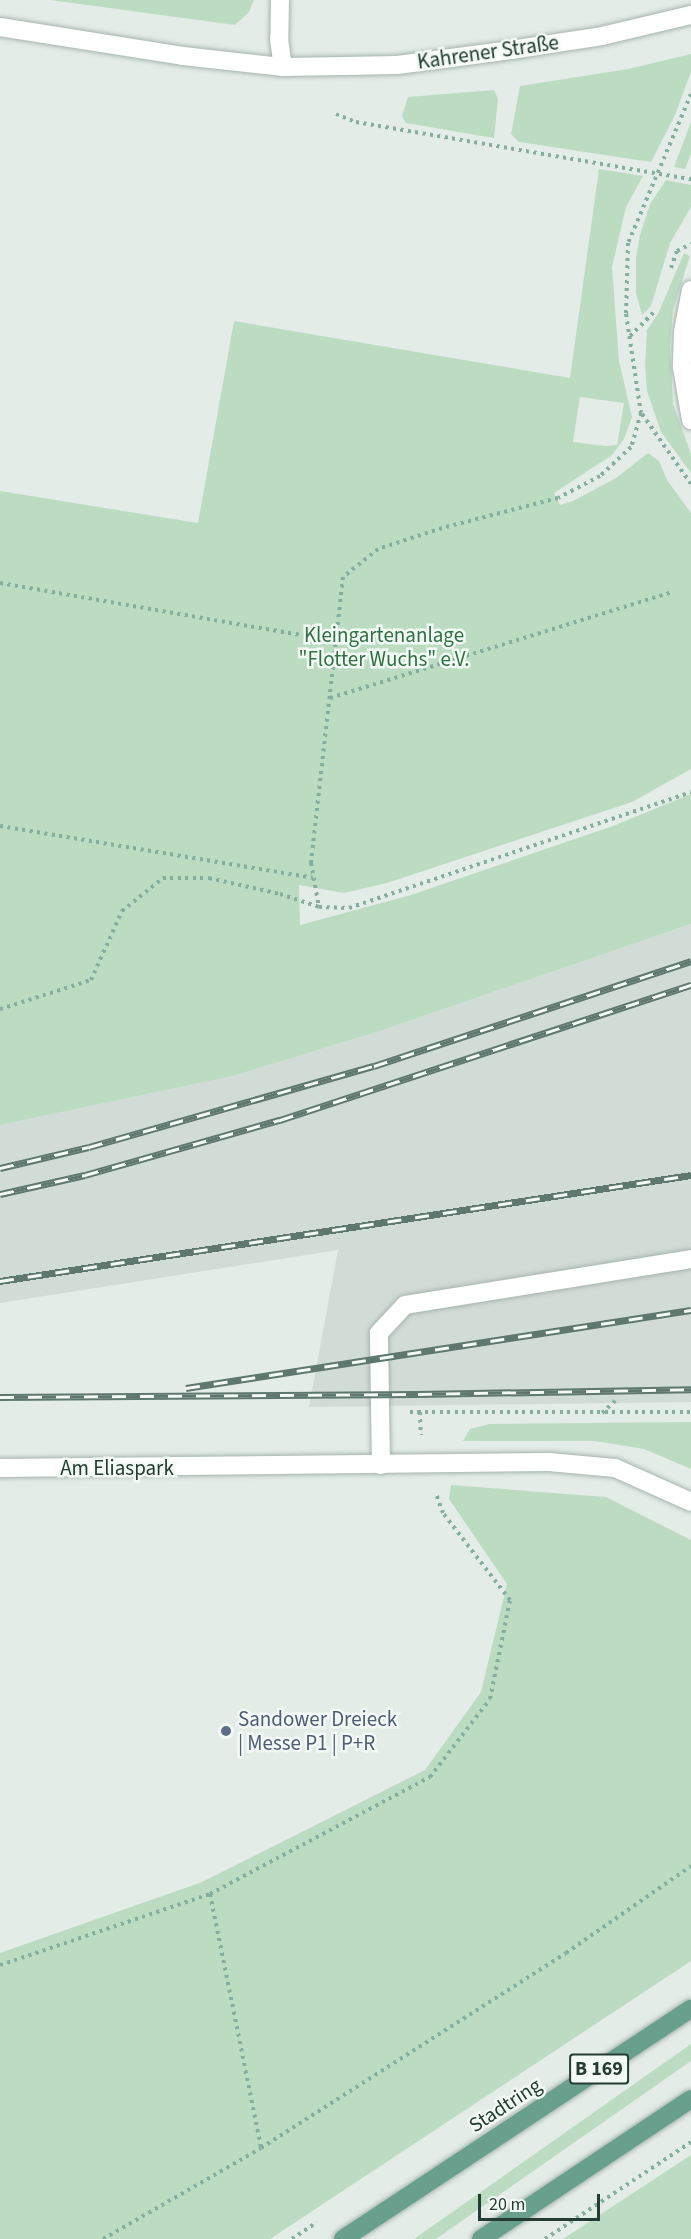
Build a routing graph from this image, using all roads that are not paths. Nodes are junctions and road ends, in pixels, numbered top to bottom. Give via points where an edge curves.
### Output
1 (280, 0) edge
2 (691, 15) edge
3 (0, 27) edge
4 (283, 67) junction
5 (691, 290) edge
6 (691, 420) edge
7 (691, 1259) edge
8 (381, 1465) junction
9 (0, 1468) edge
10 (691, 1502) edge
11 (691, 2009) edge
12 (691, 2100) edge
13 (343, 2239) edge
14 (481, 2239) edge

1 - 4 street
2 - 4 street, Kahrener Straße via 602,36 500,52 398,64
3 - 4 street, Kahrener Straße via 183,56
5 - 6 street via 682,355
7 - 8 street via 405,1305 379,1333
8 - 9 street, Am Eliaspark
8 - 10 street, Am Eliaspark via 549,1462 615,1468
11 - 13 main road, Stadtring / B 169
12 - 14 main road

